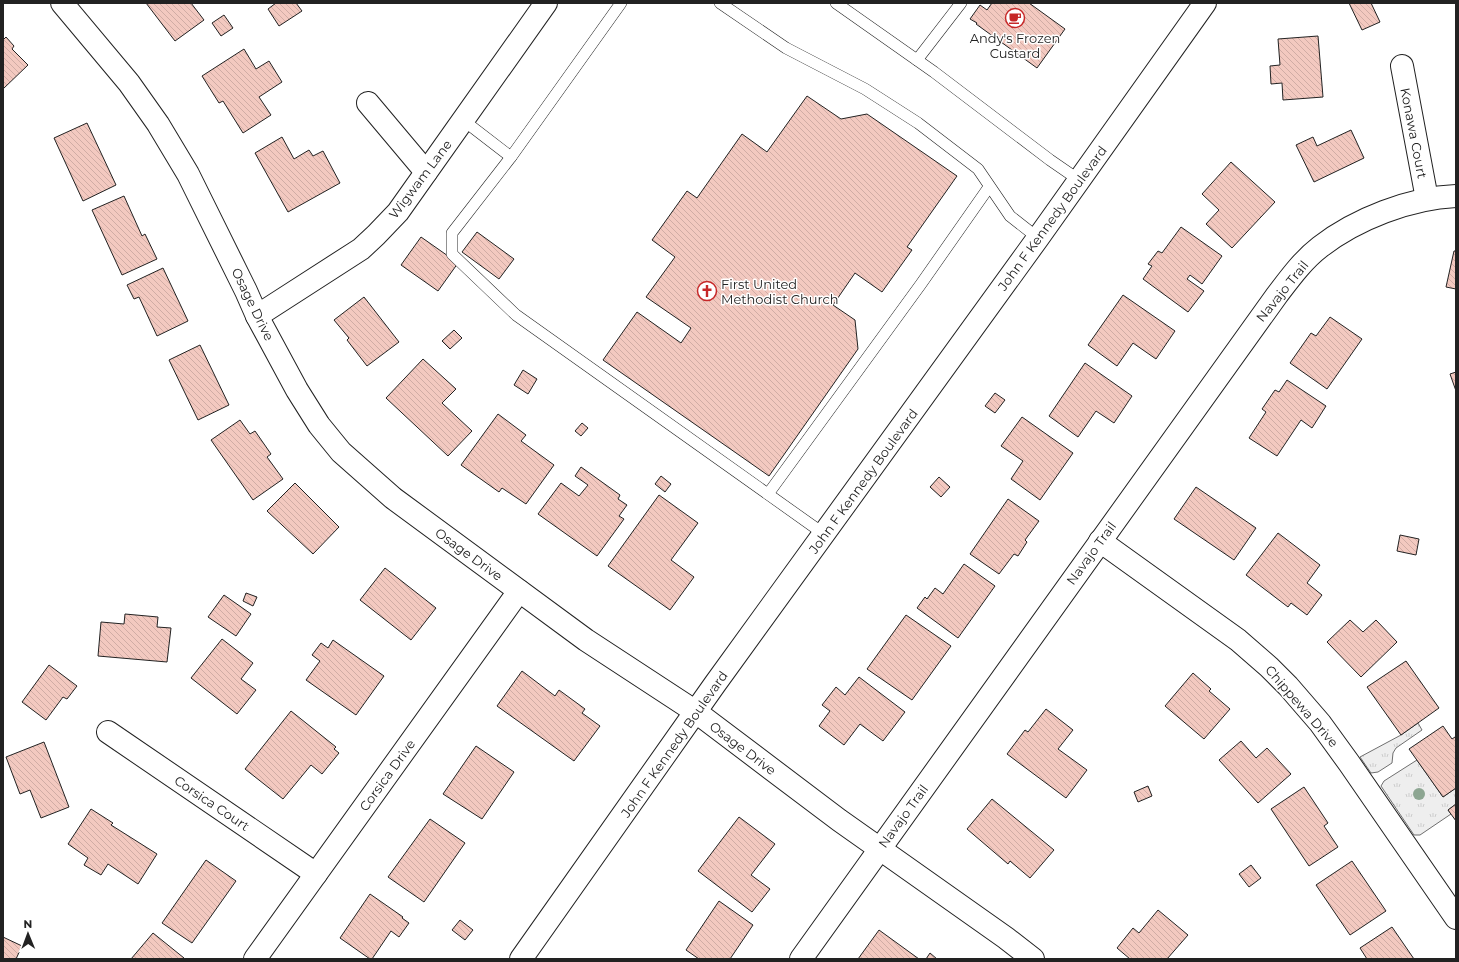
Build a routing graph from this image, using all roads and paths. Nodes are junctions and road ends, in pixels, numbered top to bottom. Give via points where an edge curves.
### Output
1 (62, 3) edge
2 (546, 3) edge
3 (621, 3) edge
4 (720, 3) edge
5 (836, 3) edge
6 (961, 3) edge
7 (1205, 3) edge
8 (917, 60) junction
9 (1402, 66) dead end
10 (368, 103) dead end
11 (463, 120) junction
12 (511, 157) junction
13 (426, 172) junction
14 (1079, 180) junction
15 (989, 186) junction
16 (1456, 196) edge
17 (1426, 199) junction
18 (1038, 238) junction
19 (258, 316) junction
20 (768, 494) junction
21 (824, 534) junction
22 (1100, 541) junction
23 (519, 591) junction
24 (696, 712) junction
25 (108, 732) dead end
26 (880, 848) junction
27 (316, 874) junction
28 (1456, 918) edge
29 (255, 959) edge
30 (521, 959) edge
31 (800, 959) edge
32 (1033, 959) edge

1 - 19 street, Osage Drive via 129,83 158,124 188,174
2 - 11 street, Wigwam Lane
3 - 12 lane
4 - 15 lane via 786,48 865,89 918,123 978,169
5 - 8 lane
6 - 8 lane
7 - 14 street, John F Kennedy Boulevard
8 - 14 lane
9 - 17 street, Konawa Court
10 - 13 street
11 - 12 lane
11 - 13 street, Wigwam Lane
12 - 20 lane via 452,233 452,254 516,315
13 - 19 street, Wigwam Lane via 398,212 360,249
14 - 18 street, John F Kennedy Boulevard
15 - 18 lane via 1010,216
15 - 20 lane
16 - 17 street, Navajo Trail
17 - 22 street, Navajo Trail via 1387,211 1350,228 1320,247 1300,266
18 - 21 street, John F Kennedy Boulevard
19 - 23 street, Osage Drive via 318,425 341,452 393,498
20 - 21 lane
21 - 24 street, John F Kennedy Boulevard
22 - 26 street, Navajo Trail
22 - 28 street, Chippewa Drive via 1238,640 1288,686 1341,752
23 - 24 street, Osage Drive via 586,640
23 - 27 street, Corsica Drive
24 - 26 street, Osage Drive
24 - 30 street, John F Kennedy Boulevard
25 - 27 street, Corsica Court
26 - 31 street, Navajo Trail
26 - 32 street, Osage Drive
27 - 29 street, Corsica Drive

